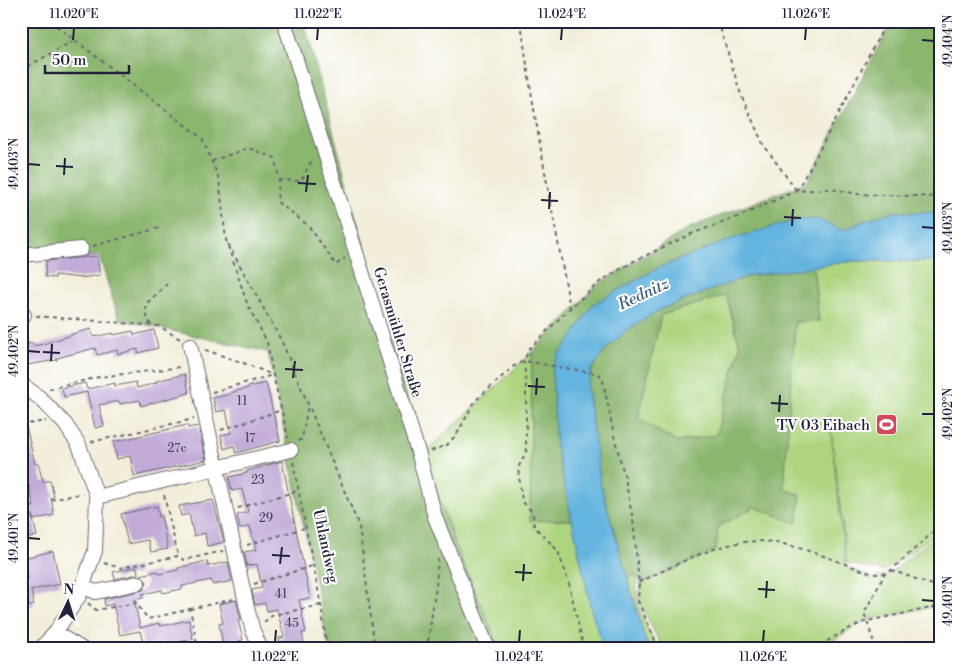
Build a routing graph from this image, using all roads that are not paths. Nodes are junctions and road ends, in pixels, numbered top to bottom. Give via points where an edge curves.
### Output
1 (284, 21) edge
2 (81, 249) road end
3 (21, 255) edge
4 (190, 345) road end
5 (21, 384) edge
6 (290, 448) road end
7 (216, 468) junction
8 (96, 494) junction
9 (138, 583) dead end
10 (81, 592) junction
11 (55, 633) junction
12 (40, 649) edge
13 (82, 649) edge
14 (261, 649) edge
15 (488, 649) edge

1 - 15 street, Gerasmühler Straße via 436,517
2 - 3 street
4 - 7 street
5 - 8 street via 60,419 79,445
6 - 7 street
7 - 8 street
7 - 14 street via 253,631
8 - 10 street via 95,551
9 - 10 street
10 - 11 street
11 - 12 street
11 - 13 street

